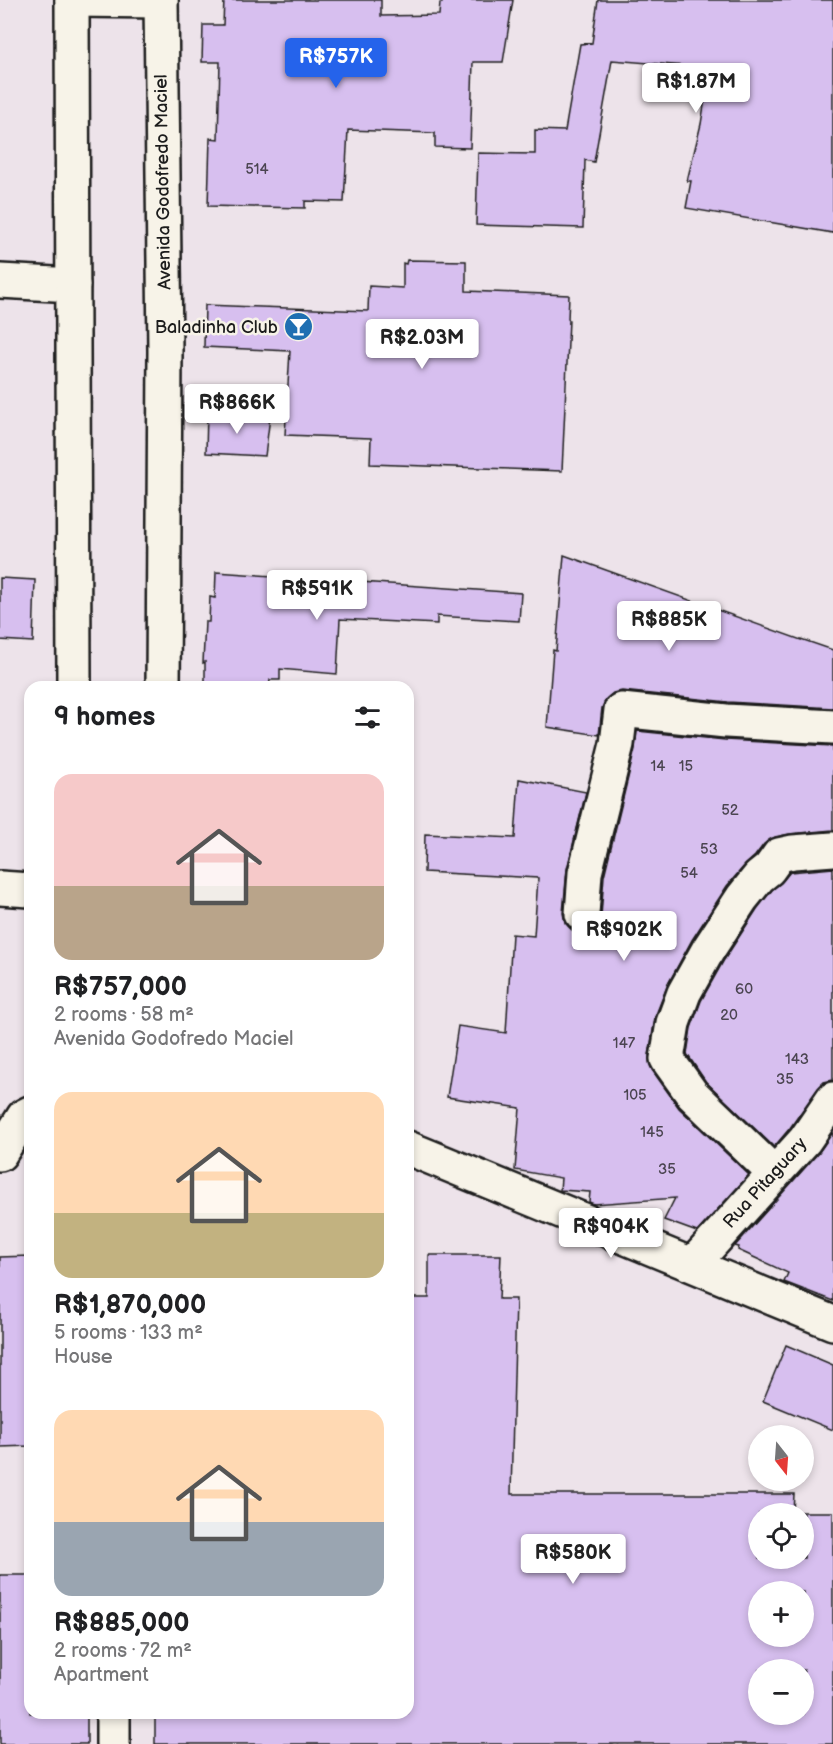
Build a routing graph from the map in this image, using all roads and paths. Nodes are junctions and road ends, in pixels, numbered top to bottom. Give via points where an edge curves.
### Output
1 (72, 0) edge
2 (161, 0) edge
3 (0, 281) edge
4 (73, 285) junction
5 (74, 681) edge
6 (163, 681) edge
7 (833, 727) edge
8 (833, 849) edge
9 (0, 888) edge
10 (24, 890) edge
11 (582, 914) dead end
12 (833, 1099) edge
13 (24, 1116) edge
14 (414, 1150) edge
15 (0, 1154) edge
16 (774, 1173) junction
17 (693, 1264) junction
18 (833, 1323) edge
19 (113, 1719) edge
20 (113, 1744) edge

1 - 2 main road
1 - 4 main road
2 - 6 main road, Avenida Godofredo Maciel
3 - 4 main road
4 - 5 main road
7 - 11 main road via 621,710 617,744 585,873
8 - 16 main road via 779,855 742,898 684,993 667,1059 692,1094
9 - 10 main road
12 - 16 main road, Rua Pitaguary via 805,1140
13 - 15 main road
14 - 17 main road
16 - 17 main road, Rua Pitaguary
17 - 18 main road
19 - 20 main road

